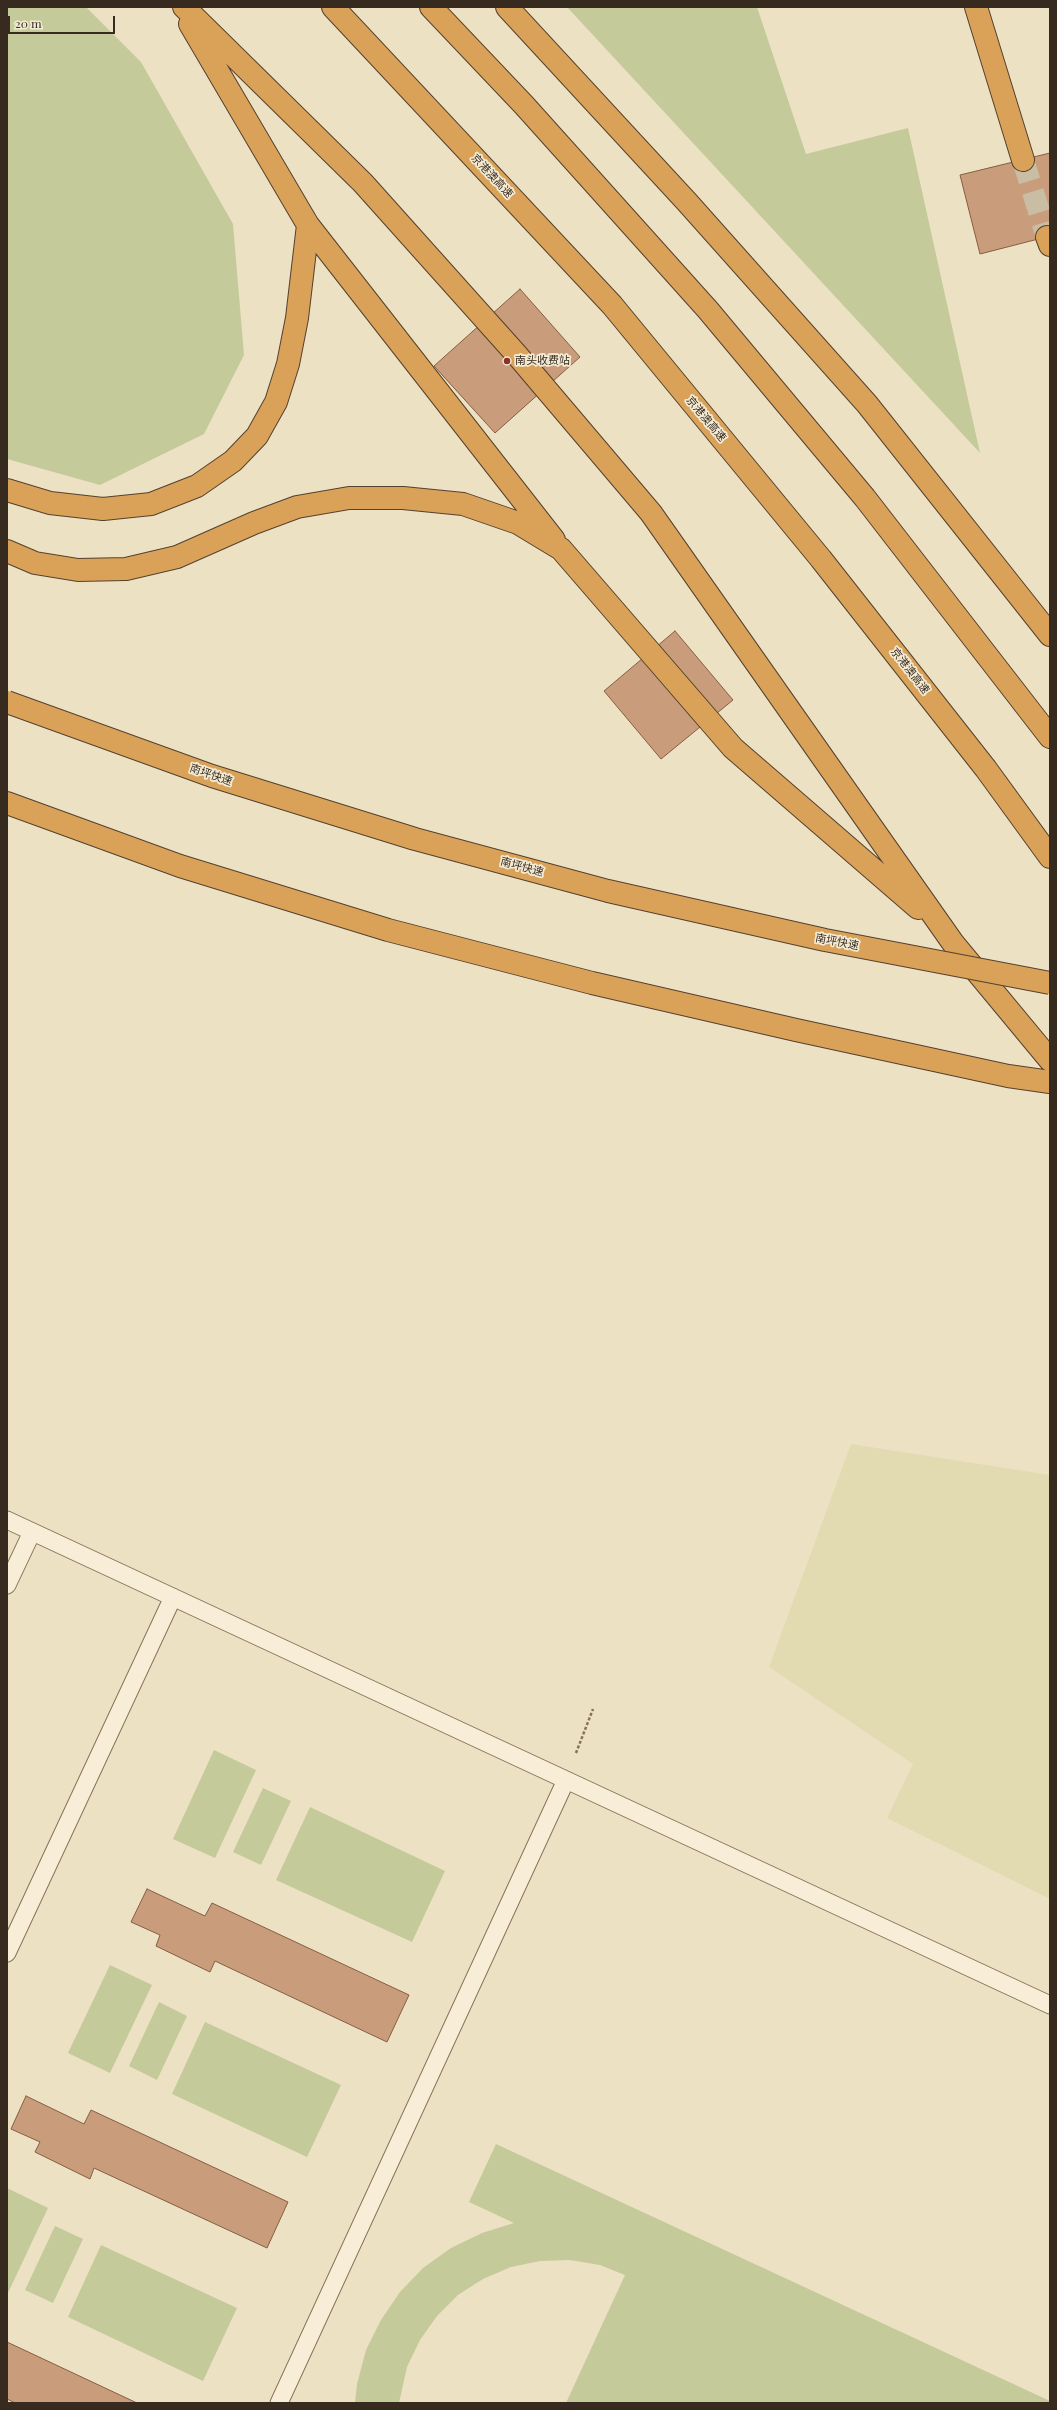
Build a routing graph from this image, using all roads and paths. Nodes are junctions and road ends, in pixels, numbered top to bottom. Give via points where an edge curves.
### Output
1 (180, 7) edge
2 (184, 7) edge
3 (333, 7) edge
4 (431, 7) edge
5 (507, 7) edge
6 (976, 7) edge
7 (1023, 160) tunnel mouth
8 (308, 225) junction
9 (7, 490) edge
10 (561, 549) junction
11 (7, 551) edge
12 (1050, 635) edge
13 (7, 702) edge
14 (1050, 737) edge
15 (7, 803) edge
16 (1050, 857) edge
17 (953, 942) junction
18 (1050, 982) edge
19 (1050, 1060) edge
20 (1050, 1082) edge
21 (7, 1520) edge
22 (32, 1532) junction
23 (7, 1585) edge
24 (173, 1597) junction
25 (592, 1709) dead end
26 (566, 1780) junction
27 (7, 1953) edge
28 (1050, 2005) edge
29 (278, 2403) edge

1 - 8 highway
2 - 17 highway via 362,184 517,355 651,513
3 - 16 highway, 京港澳高速 via 612,305 821,559 986,769
4 - 14 highway via 524,105 708,310 865,498
5 - 12 highway via 687,202 867,404
6 - 7 highway
8 - 9 highway via 297,318 288,364 276,402 257,436 233,461 197,486 150,504 103,509 50,503
8 - 10 highway
10 - 11 highway via 518,523 463,504 395,498 349,498 297,507 176,557 126,569 78,570 35,563
10 - 17 highway via 733,748 909,899
13 - 18 highway, 南坪快速, bridge via 212,776 415,838 608,891 825,940
15 - 20 highway via 180,866 388,930 592,983 796,1030 1008,1076
17 - 19 highway
21 - 22 lane
22 - 23 lane
22 - 24 lane
24 - 26 lane
24 - 27 lane
25 - 26 path
26 - 28 lane
26 - 29 lane

